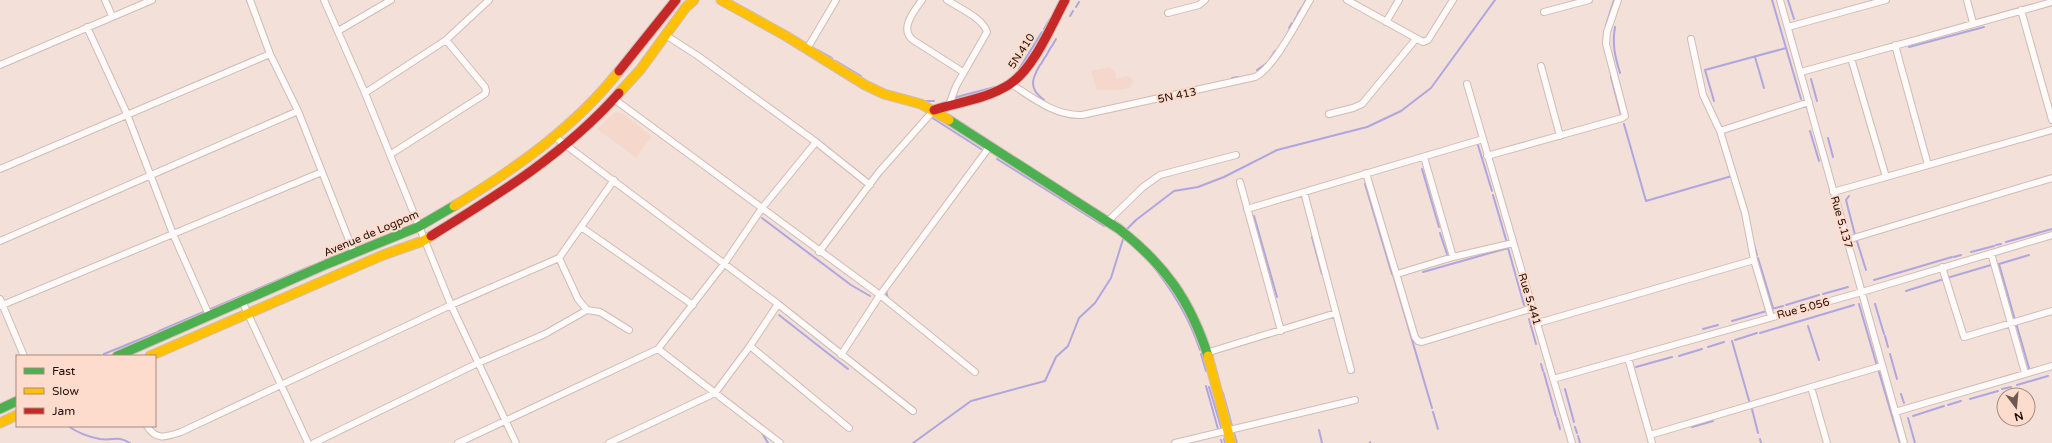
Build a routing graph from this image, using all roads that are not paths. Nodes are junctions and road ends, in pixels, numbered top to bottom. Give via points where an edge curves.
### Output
1 (105, 0) edge
2 (152, 0) edge
3 (250, 0) edge
4 (324, 0) edge
5 (391, 0) edge
6 (489, 0) edge
7 (676, 0) edge
8 (694, 0) edge
9 (721, 0) edge
10 (836, 0) edge
11 (922, 0) edge
12 (947, 0) edge
13 (1065, 0) edge
14 (1205, 0) edge
15 (1310, 0) edge
16 (1347, 0) edge
17 (1399, 0) edge
18 (1453, 0) edge
19 (1589, 0) edge
20 (1618, 0) edge
21 (1780, 0) edge
22 (1886, 0) edge
23 (1967, 0) edge
24 (2052, 2) edge
25 (2022, 10) junction
26 (1544, 12) dead end
27 (1168, 13) dead end
28 (112, 16) junction
29 (1386, 22) junction
30 (1973, 23) junction
31 (87, 27) junction
32 (1788, 27) junction
33 (338, 31) junction
34 (667, 36) junction
35 (1691, 39) dead end
36 (446, 40) junction
37 (1416, 40) junction
38 (1895, 45) junction
39 (807, 49) junction
40 (270, 54) junction
41 (1851, 58) junction
42 (0, 64) edge
43 (1542, 66) dead end
44 (963, 72) junction
45 (1801, 72) junction
46 (1011, 84) junction
47 (1467, 84) dead end
48 (365, 93) junction
49 (614, 99) junction
50 (1808, 102) junction
51 (949, 105) junction
52 (934, 110) junction
53 (298, 111) junction
54 (128, 114) junction
55 (1329, 114) dead end
56 (2052, 120) edge
57 (2052, 130) edge
58 (1720, 131) junction
59 (1560, 136) junction
60 (555, 137) junction
61 (1482, 139) junction
62 (816, 142) junction
63 (566, 146) junction
64 (990, 146) junction
65 (391, 154) junction
66 (1236, 155) dead end
67 (1487, 156) junction
68 (1424, 157) junction
69 (1928, 165) junction
70 (0, 169) edge
71 (322, 172) junction
72 (1366, 173) junction
73 (151, 175) junction
74 (1886, 177) junction
75 (2052, 178) edge
76 (614, 180) junction
77 (1240, 182) dead end
78 (870, 185) junction
79 (1304, 192) junction
80 (1833, 192) junction
81 (762, 208) junction
82 (1247, 210) junction
83 (1107, 222) junction
84 (418, 227) junction
85 (581, 227) junction
86 (173, 234) junction
87 (2052, 235) edge
88 (424, 240) junction
89 (1847, 240) junction
90 (0, 241) edge
91 (1513, 243) junction
92 (820, 252) junction
93 (1991, 252) junction
94 (354, 253) junction
95 (1453, 257) junction
96 (559, 258) junction
97 (1754, 260) junction
98 (724, 264) junction
99 (1942, 267) junction
100 (1397, 274) junction
101 (1862, 292) junction
102 (880, 295) junction
103 (242, 301) junction
104 (1, 303) edge
105 (778, 304) junction
106 (693, 305) junction
107 (451, 306) junction
108 (1533, 308) junction
109 (587, 310) junction
110 (2052, 311) edge
111 (1336, 313) junction
112 (248, 314) junction
113 (209, 315) junction
114 (1771, 317) junction
115 (1538, 323) junction
116 (2011, 324) junction
117 (630, 330) dead end
118 (1281, 331) junction
119 (750, 346) junction
120 (658, 349) junction
121 (1206, 352) junction
122 (24, 355) edge
123 (119, 355) edge
124 (152, 355) edge
125 (841, 355) junction
126 (1628, 358) junction
127 (478, 363) junction
128 (1882, 366) junction
129 (2052, 366) edge
130 (1351, 370) dead end
131 (975, 372) dead end
132 (2025, 373) junction
133 (1553, 379) junction
134 (281, 386) junction
135 (1811, 387) junction
136 (715, 392) junction
137 (1355, 400) dead end
138 (16, 401) edge
139 (0, 409) edge
140 (914, 411) dead end
141 (1896, 412) junction
142 (16, 415) edge
143 (505, 421) junction
144 (0, 423) edge
145 (148, 427) edge
146 (849, 428) dead end
147 (1227, 429) junction
148 (1650, 435) junction
149 (308, 443) edge
150 (314, 443) edge
151 (458, 443) edge
152 (516, 443) edge
153 (609, 443) edge
154 (780, 443) edge
155 (1175, 443) edge
156 (1231, 443) edge
157 (1572, 443) edge
158 (1652, 443) edge
159 (1828, 443) edge
160 (1904, 443) edge

1 - 28 street
2 - 28 street
3 - 40 street
4 - 33 street
5 - 33 street
6 - 36 street
7 - 60 main road, Avenue de Logpom via 603,92
8 - 34 main road
9 - 39 main road
10 - 39 street
11 - 44 street via 909,23 907,34
12 - 44 street via 976,19 987,32
13 - 46 main road, 5N.410 via 1027,66
14 - 27 street via 1199,5
15 - 46 street, 5N 413 via 1270,65 1255,77 1068,116 1046,106
16 - 29 street
17 - 29 street
18 - 37 street via 1428,40
19 - 26 street
20 - 59 street via 1607,32 1606,44 1625,116
21 - 32 street, Rue 5.137
22 - 32 street
23 - 30 street
24 - 25 street
25 - 30 street
25 - 56 street
28 - 31 street
29 - 37 street
30 - 38 street
31 - 42 street
31 - 54 street
32 - 45 street, Rue 5.137
33 - 48 street
34 - 49 main road
34 - 62 street
35 - 58 street via 1703,95
36 - 48 street
36 - 65 street via 485,87 485,94
37 - 55 street via 1362,104
38 - 41 street
38 - 69 street
39 - 52 main road via 877,91
40 - 53 street
40 - 54 street
41 - 45 street
41 - 74 street
43 - 59 street
44 - 51 street
45 - 50 street, Rue 5.137
46 - 51 main road, 5N.410
47 - 61 street, Rue 5.441
48 - 65 street
49 - 63 main road
49 - 81 street
50 - 58 street
50 - 80 street, Rue 5.137
51 - 52 main road, 5N.410
52 - 64 main road
52 - 78 street
53 - 71 street
53 - 73 street
54 - 70 street
54 - 73 street
57 - 69 street
58 - 97 street via 1745,213
59 - 67 street
60 - 63 street
60 - 84 main road, Avenue de Logpom via 490,184
61 - 67 street, Rue 5.441
61 - 68 street
62 - 78 street
62 - 81 street
63 - 76 street
63 - 88 main road via 513,185
64 - 83 main road
64 - 102 street
65 - 84 street
66 - 83 street via 1160,174
67 - 91 street, Rue 5.441
68 - 72 street
68 - 95 street
69 - 74 street
71 - 86 street
71 - 94 street
72 - 79 street
72 - 100 street
73 - 86 street
73 - 90 street
74 - 80 street
75 - 89 street
76 - 85 street
76 - 98 street
77 - 82 street
78 - 92 street
79 - 82 street
79 - 111 street
80 - 89 street, Rue 5.137
81 - 92 street
81 - 98 street
82 - 118 street
83 - 121 main road via 1139,245 1169,276 1192,314
84 - 88 street
84 - 94 main road, Avenue de Logpom
85 - 96 street
85 - 106 street
86 - 104 street
86 - 113 street
87 - 93 street, Rue 5.056
88 - 107 street
88 - 112 main road via 383,255
89 - 101 street, Rue 5.137
91 - 95 street
91 - 108 street, Rue 5.441
92 - 102 street
93 - 99 street, Rue 5.056
93 - 116 street
94 - 103 main road, Avenue de Logpom
95 - 100 street
96 - 107 street
96 - 109 street via 578,299
97 - 114 street
97 - 115 street
98 - 105 street
98 - 106 street
99 - 101 street, Rue 5.056
99 - 116 street via 1964,337
100 - 108 street via 1415,337 1422,342
101 - 114 street, Rue 5.056
101 - 128 street, Rue 5.137
102 - 125 street
102 - 131 street
103 - 112 street
103 - 113 main road, Avenue de Logpom
104 - 122 street
105 - 119 street
105 - 125 street
106 - 120 street
107 - 127 street
107 - 134 street
108 - 115 street, Rue 5.441
109 - 117 street via 600,312
109 - 127 street via 545,334
110 - 116 street
111 - 118 street
111 - 130 street
112 - 124 main road
112 - 134 street
113 - 123 main road, Avenue de Logpom
114 - 126 street, Rue 5.056
115 - 133 street, Rue 5.441
116 - 132 street
118 - 121 street
119 - 136 street
119 - 146 street
120 - 136 street
120 - 143 street
121 - 147 main road
125 - 140 street
126 - 133 street, Rue 5.056
126 - 148 street
127 - 143 street
127 - 150 street
128 - 135 street
128 - 141 street, Rue 5.137
129 - 132 street
132 - 141 street
133 - 157 street, Rue 5.441
134 - 145 street via 169,436 155,436
134 - 149 street
135 - 148 street
135 - 159 street
136 - 153 street
136 - 154 street
137 - 147 street
138 - 139 main road
141 - 160 street, Rue 5.137
142 - 144 main road
143 - 151 street
143 - 152 street
147 - 155 street
147 - 156 main road
148 - 158 street

